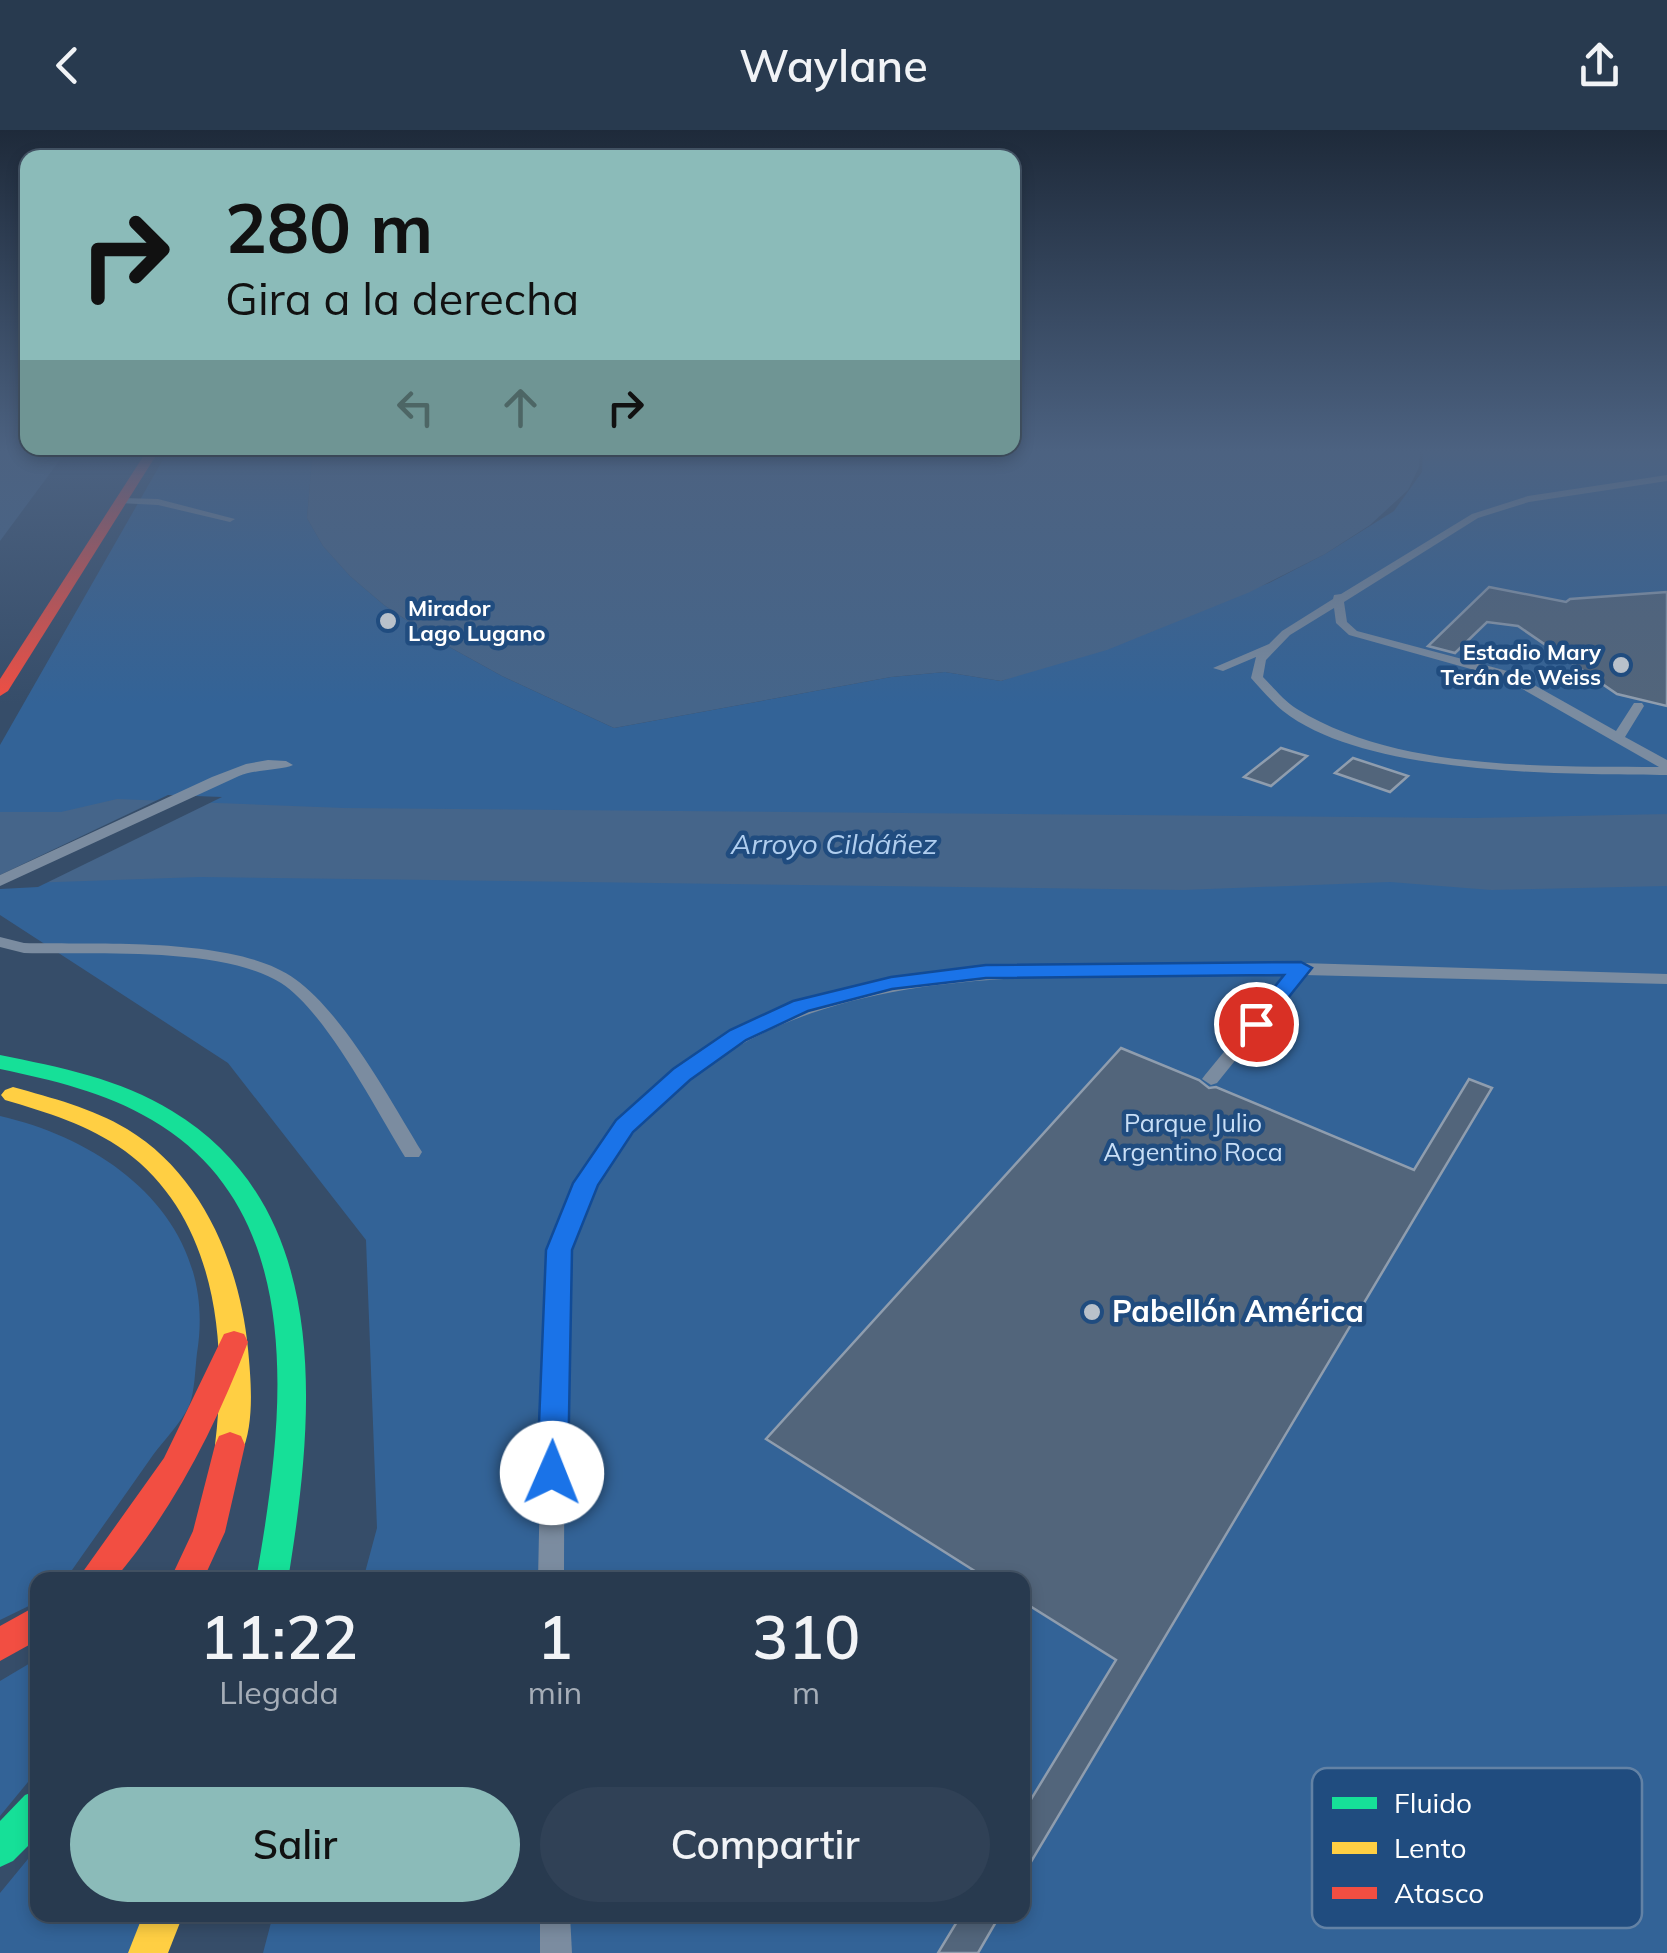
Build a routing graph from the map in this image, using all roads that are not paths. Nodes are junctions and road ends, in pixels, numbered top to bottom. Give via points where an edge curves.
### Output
1 (72, 534) edge
2 (101, 534) edge
3 (1445, 534) edge
4 (65, 545) dead end
5 (1338, 598) junction
6 (1274, 645) junction
7 (1219, 668) dead end
8 (0, 691) edge
9 (1638, 706) dead end
10 (1618, 738) junction
11 (286, 765) dead end
12 (1665, 767) edge
13 (0, 881) edge
14 (0, 942) edge
15 (1301, 968) junction
16 (1667, 979) edge
17 (0, 1062) edge
18 (1211, 1079) dead end
19 (0, 1092) edge
20 (412, 1152) dead end
21 (234, 1342) junction
22 (99, 1572) edge
23 (190, 1572) edge
24 (273, 1572) edge
25 (550, 1572) edge
26 (30, 1626) edge
27 (0, 1645) edge
28 (30, 1816) edge
29 (0, 1848) edge
30 (160, 1922) edge
31 (555, 1922) edge
32 (148, 1953) edge
33 (556, 1953) edge

1 - 4 main road
2 - 8 main road
3 - 5 lane
5 - 6 lane
5 - 10 lane via 1342,623 1372,641 1496,672
6 - 7 lane
6 - 12 lane via 1260,659 1257,678 1271,698 1326,728 1400,753 1458,763
9 - 10 lane
10 - 12 lane
11 - 13 lane via 254,765
14 - 20 lane via 193,956 244,963 286,979 316,1007
15 - 16 lane
15 - 18 lane
15 - 25 lane via 986,972 891,983 800,1006 738,1035 682,1074 625,1126 586,1183 559,1250
17 - 24 main road via 64,1076 188,1132 242,1189 264,1224 290,1312 293,1366 293,1424
19 - 21 main road via 113,1132 174,1184 209,1244
21 - 22 main road via 178,1472
21 - 23 main road via 225,1475
26 - 27 main road
28 - 29 main road
30 - 32 main road
31 - 33 lane

